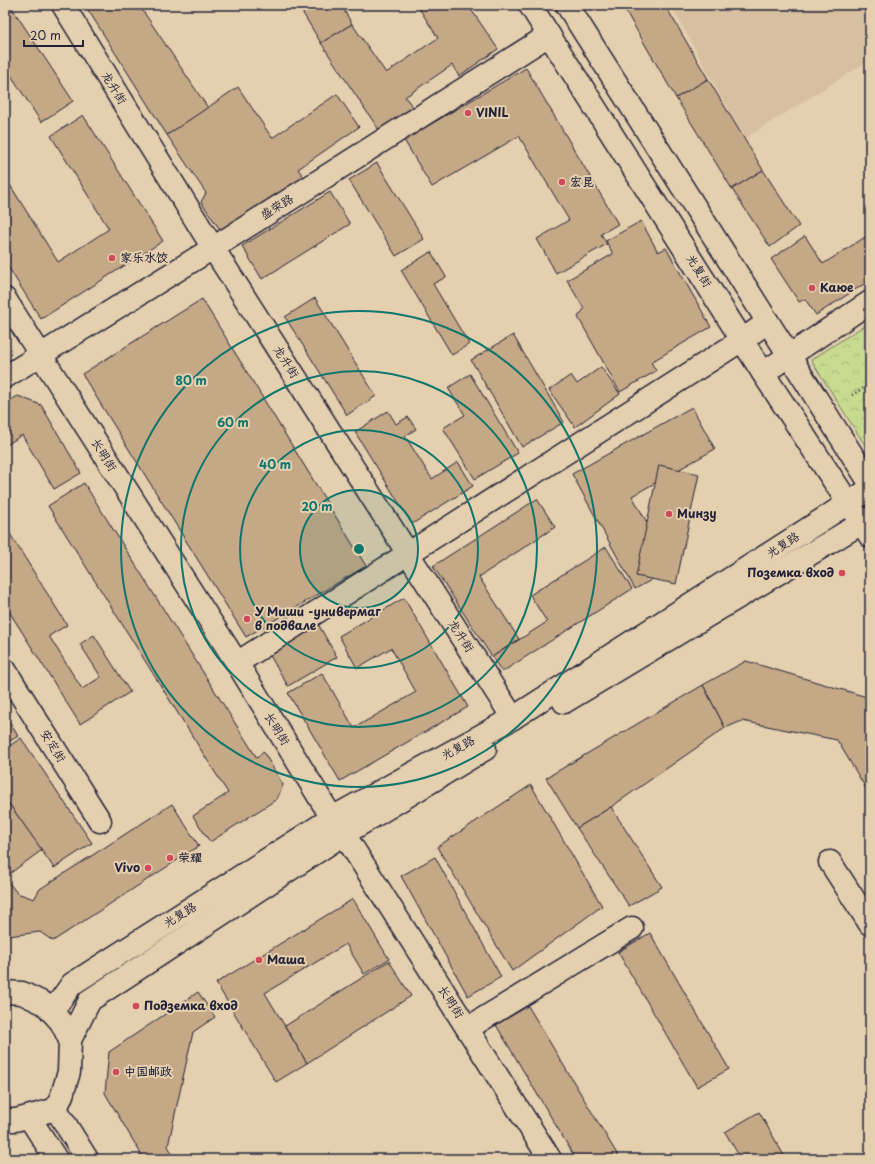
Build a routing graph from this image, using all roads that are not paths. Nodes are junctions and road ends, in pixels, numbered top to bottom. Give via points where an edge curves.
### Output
1 (63, 5) edge
2 (530, 5) edge
3 (567, 5) edge
4 (549, 35) junction
5 (213, 248) junction
6 (5, 299) edge
7 (870, 302) edge
8 (768, 322) junction
9 (742, 340) junction
10 (40, 355) junction
11 (789, 355) junction
12 (763, 373) junction
13 (5, 377) edge
14 (870, 483) edge
15 (870, 489) edge
16 (849, 503) junction
17 (867, 526) edge
18 (409, 554) junction
19 (237, 663) junction
20 (5, 670) edge
21 (513, 718) junction
22 (100, 822) dead end
23 (338, 826) junction
24 (830, 862) dead end
25 (870, 924) edge
26 (632, 928) dead end
27 (5, 992) edge
28 (52, 1012) junction
29 (468, 1028) junction
30 (70, 1040) junction
31 (56, 1109) junction
32 (29, 1117) junction
33 (5, 1120) edge
34 (56, 1159) edge
35 (88, 1159) edge
36 (550, 1159) edge

1 - 5 street, 龙升街
2 - 4 street, 光复街
3 - 8 street
4 - 5 street, 盛荣路
4 - 9 street, 光复街
5 - 10 street, 盛荣路
5 - 18 street, 龙升街
6 - 10 street, 长明街
7 - 11 street
8 - 9 street
8 - 11 street
9 - 12 street, 光复街
9 - 18 street
10 - 13 street, 盛荣路
10 - 19 street, 长明街
11 - 12 street
11 - 14 street
12 - 16 street, 光复街
15 - 16 street, 光复路
16 - 17 street, 光复街
16 - 21 street, 光复路
17 - 23 street, 光复路
18 - 19 street
18 - 21 street, 龙升街
19 - 23 street, 长明街
20 - 22 street, 安定街
21 - 23 street, 光复路
23 - 28 street, 光复路 via 72,984
23 - 29 street, 长明街
23 - 30 street, 光复路 via 90,1000
24 - 25 street
26 - 29 street
27 - 28 street via 22,993 44,1004
28 - 30 street via 61,1022
29 - 36 street, 长明街
30 - 31 street via 69,1072
31 - 32 street
31 - 35 street
32 - 33 street
32 - 34 street

